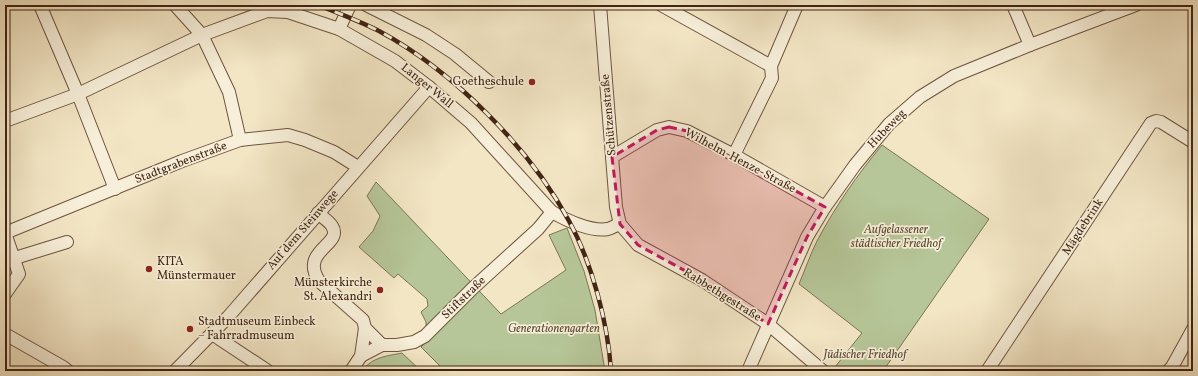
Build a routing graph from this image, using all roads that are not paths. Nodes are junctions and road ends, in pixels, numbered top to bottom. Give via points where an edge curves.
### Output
1 (40, 5) edge
2 (175, 5) edge
3 (350, 5) edge
4 (366, 5) edge
5 (600, 5) edge
6 (661, 5) edge
7 (797, 5) edge
8 (1013, 5) edge
9 (1136, 5) edge
10 (339, 29) junction
11 (202, 35) junction
12 (1030, 45) junction
13 (771, 66) junction
14 (489, 82) dead end
15 (429, 87) junction
16 (78, 94) junction
17 (5, 121) edge
18 (240, 140) junction
19 (1193, 142) edge
20 (734, 155) junction
21 (612, 157) junction
22 (358, 167) junction
23 (115, 189) junction
24 (825, 207) junction
25 (552, 212) junction
26 (318, 213) junction
27 (620, 224) junction
28 (5, 233) edge
29 (68, 242) dead end
30 (15, 258) junction
31 (5, 294) edge
32 (768, 324) junction
33 (365, 328) junction
34 (1193, 329) edge
35 (5, 334) edge
36 (212, 334) junction
37 (382, 345) junction
38 (360, 356) junction
39 (68, 371) edge
40 (175, 371) edge
41 (268, 371) edge
42 (351, 371) edge
43 (748, 371) edge
44 (823, 371) edge
45 (988, 371) edge
46 (1168, 371) edge

1 - 16 street
2 - 11 street
3 - 10 street
4 - 14 street via 426,35 455,54
5 - 21 street, Schützenstraße
6 - 13 street
7 - 13 street
8 - 12 street
9 - 12 street, Hubeweg
10 - 11 street, Langer Wall via 288,12 267,11
10 - 15 street, Langer Wall via 395,60
11 - 16 street, Langer Wall
11 - 18 street via 229,92
12 - 24 street, Hubeweg via 954,76 920,98 890,124 855,164
13 - 20 street via 772,78
15 - 22 street, Auf dem Steinwege
15 - 25 street, Langer Wall via 471,123
16 - 17 street, Langer Wall
16 - 23 street
18 - 22 street, Stadtgrabenstraße via 288,135 334,152
18 - 23 street, Stadtgrabenstraße
19 - 45 street, Mägdebrink via 1161,122 1151,123
20 - 21 street, Wilhelm-Henze-Straße via 687,130 669,127 657,130
20 - 24 street, Wilhelm-Henze-Straße
21 - 27 street, Schützenstraße
22 - 26 street, Auf dem Steinwege
23 - 28 street, Stadtgrabenstraße
24 - 32 street, Hubeweg via 808,237
25 - 27 street, Langer Wall via 569,221 595,229
25 - 37 street, Stiftstraße via 538,229 425,336 414,342
26 - 33 street via 332,225 334,232 333,238 316,257 313,265 314,274 363,320
26 - 36 street, Auf dem Steinwege
27 - 32 street, Rabbethgestraße via 638,245 702,280
28 - 30 street
29 - 30 street
30 - 31 street via 19,274
32 - 43 street, Hubeweg
32 - 44 street, Rabbethgestraße
33 - 37 street
33 - 38 street
34 - 46 street
35 - 39 street
36 - 40 street, Auf dem Steinwege
36 - 41 street
37 - 38 street, Stiftstraße
38 - 42 street

